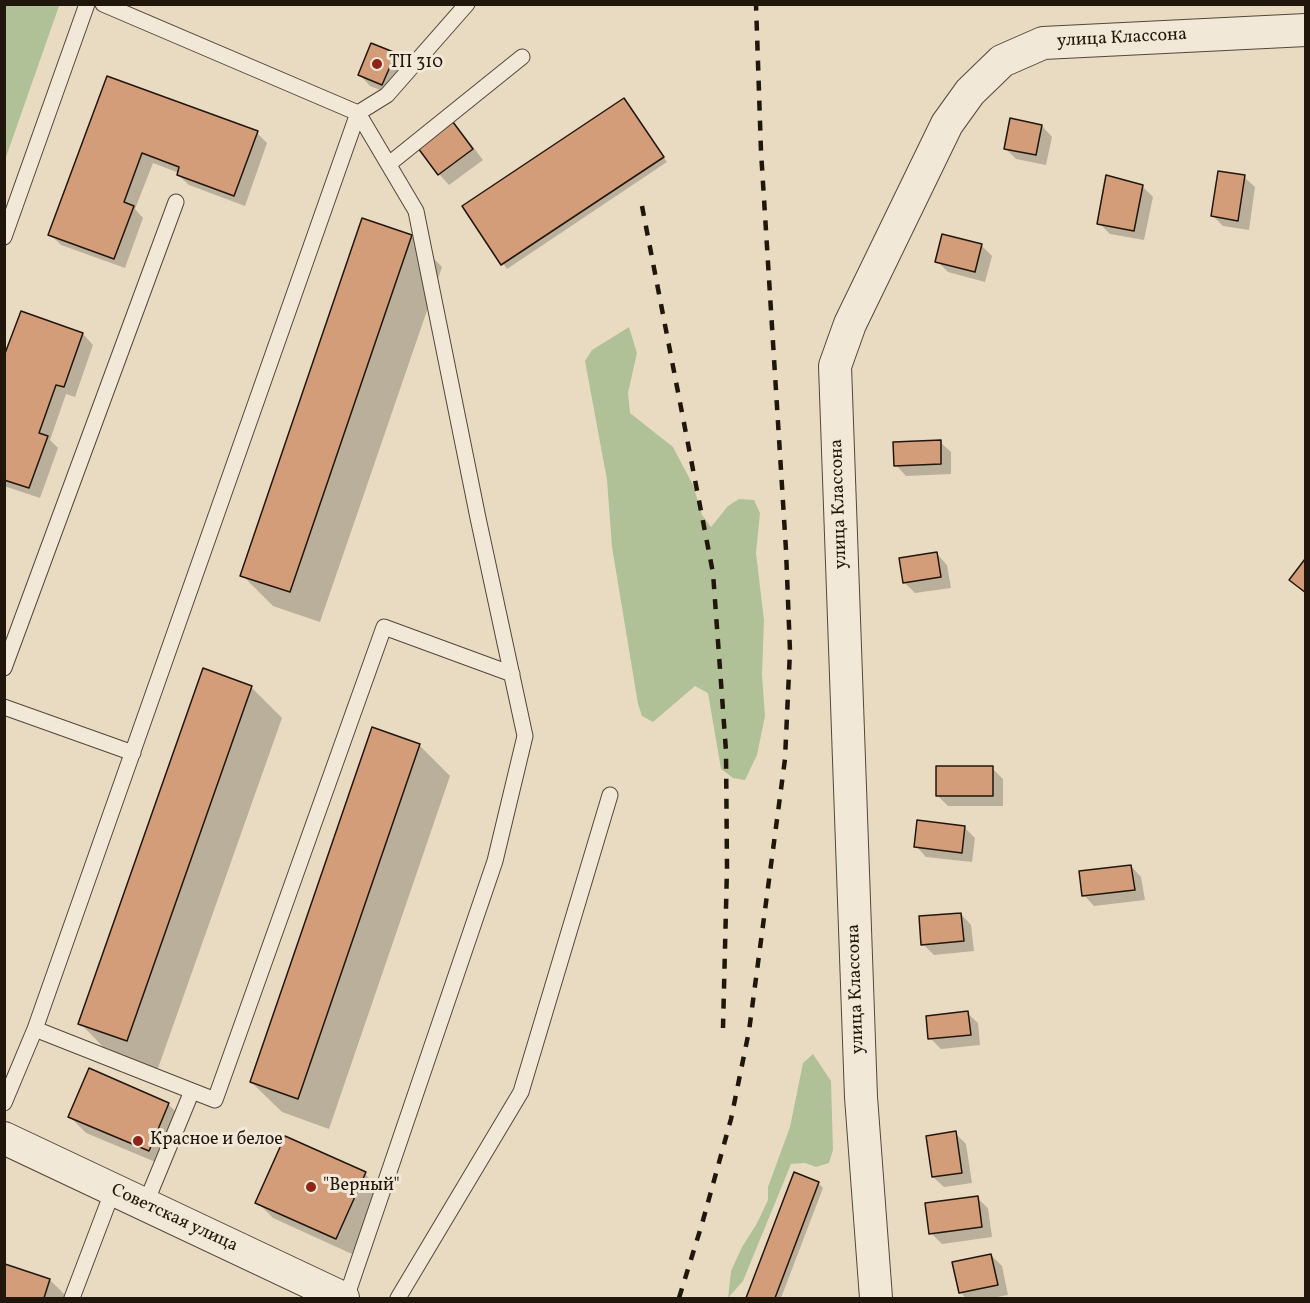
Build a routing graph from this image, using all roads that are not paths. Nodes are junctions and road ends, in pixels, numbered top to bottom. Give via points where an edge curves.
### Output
1 (87, 4) edge
2 (103, 4) edge
3 (467, 4) edge
4 (1305, 30) edge
5 (522, 57) dead end
6 (358, 112) junction
7 (388, 164) junction
8 (176, 202) dead end
9 (4, 237) edge
10 (4, 668) edge
11 (512, 674) junction
12 (4, 707) edge
13 (133, 753) junction
14 (610, 795) dead end
15 (35, 1029) junction
16 (192, 1091) junction
17 (4, 1103) edge
18 (4, 1138) edge
19 (113, 1190) junction
20 (145, 1205) junction
21 (72, 1299) edge
22 (345, 1299) edge
23 (398, 1299) edge
24 (876, 1299) edge

1 - 9 lane
2 - 6 lane
3 - 6 lane via 387,95
4 - 24 street, улица Классона via 1043,43 1002,61 970,92 947,124 850,324 835,366 861,1097
5 - 7 lane
6 - 7 lane
6 - 13 lane
7 - 11 lane via 416,211
8 - 10 lane
11 - 16 lane via 384,627 215,1100
11 - 22 lane via 525,736 495,861
12 - 13 lane
13 - 15 lane
14 - 23 lane via 521,1092
15 - 16 lane
15 - 17 lane
16 - 20 lane
18 - 19 street, Советская улица
19 - 20 street, Советская улица
19 - 21 lane
20 - 22 street, Советская улица

